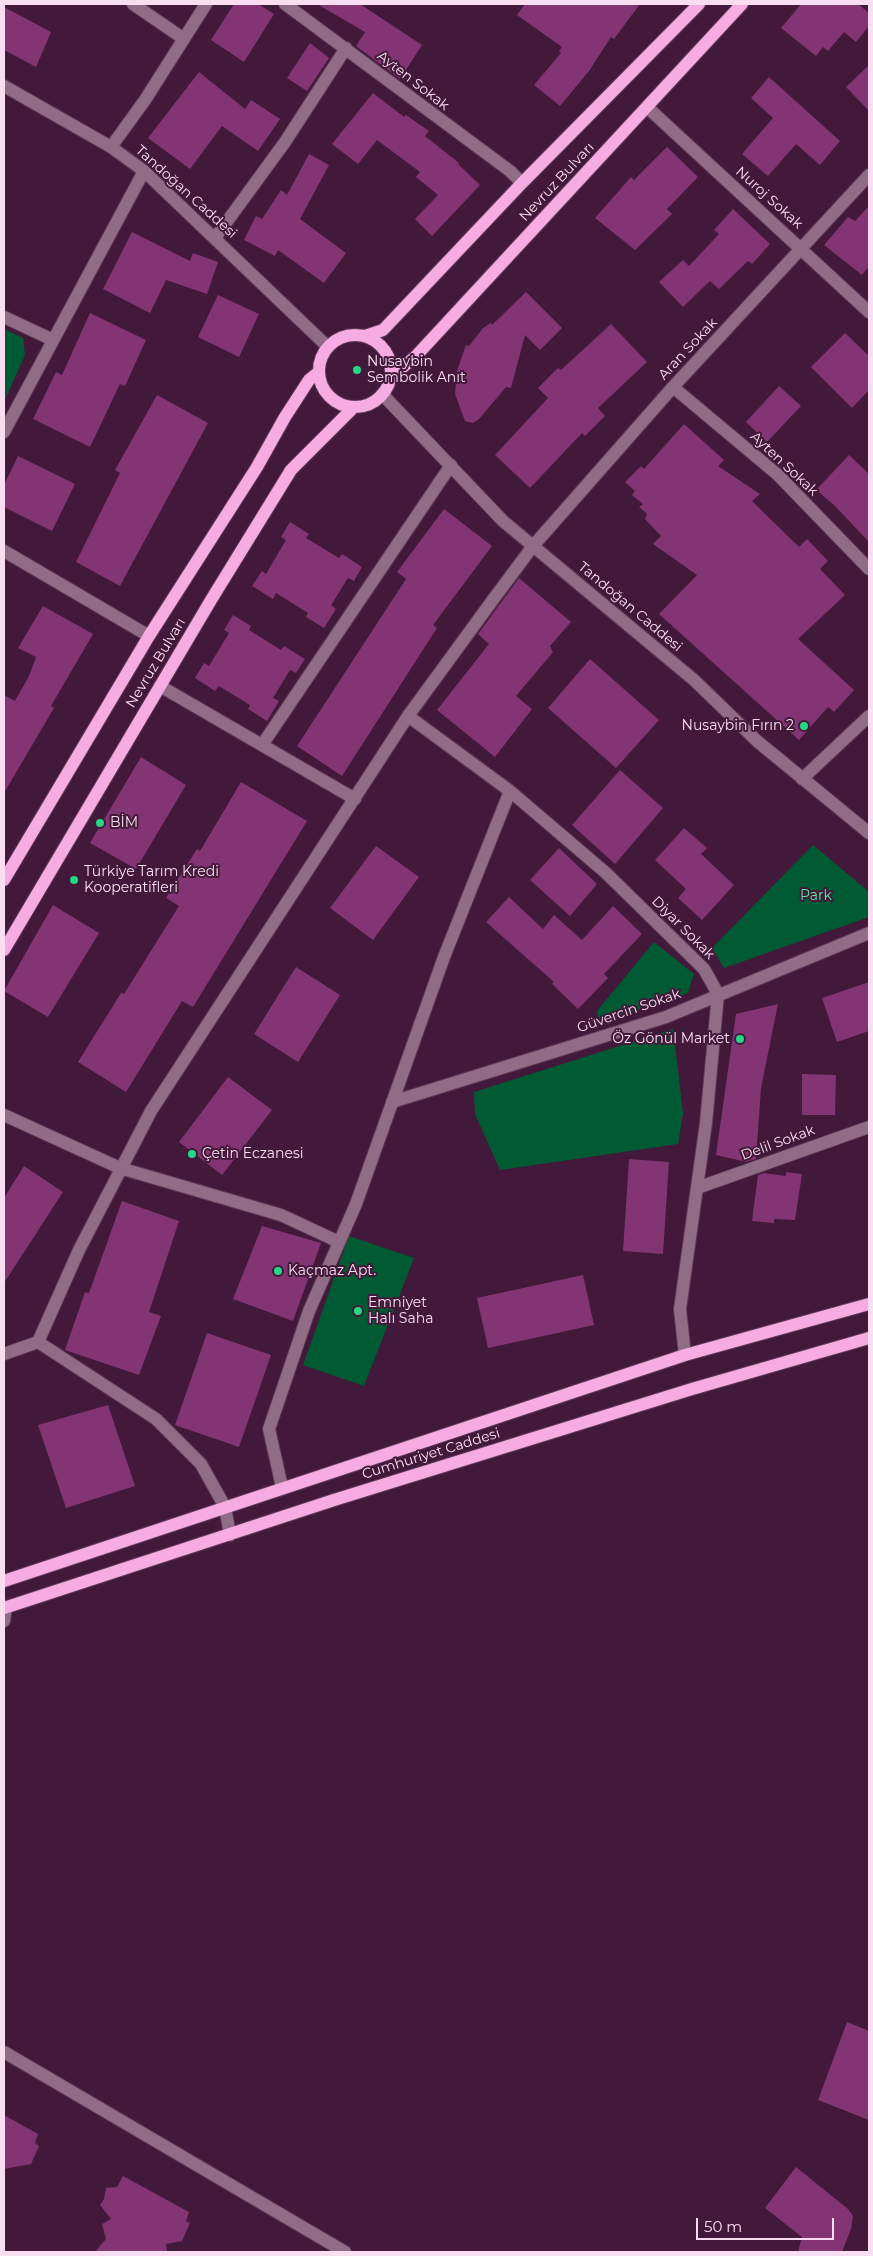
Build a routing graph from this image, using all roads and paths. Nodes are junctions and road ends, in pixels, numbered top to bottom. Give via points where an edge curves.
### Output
1 (133, 4) edge
2 (206, 4) edge
3 (285, 4) edge
4 (699, 4) edge
5 (742, 4) edge
6 (184, 39) junction
7 (346, 48) junction
8 (4, 86) edge
9 (647, 107) junction
10 (111, 147) junction
11 (144, 171) junction
12 (869, 176) edge
13 (522, 184) junction
14 (215, 238) junction
15 (802, 248) junction
16 (869, 312) edge
17 (4, 317) edge
18 (365, 336) junction
19 (53, 340) junction
20 (328, 347) junction
21 (319, 372) junction
22 (390, 378) junction
23 (674, 387) junction
24 (382, 394) junction
25 (354, 406) junction
26 (4, 432) edge
27 (451, 466) junction
28 (533, 546) junction
29 (4, 551) edge
30 (869, 569) edge
31 (149, 636) junction
32 (160, 686) junction
33 (408, 716) junction
34 (869, 716) edge
35 (262, 745) junction
36 (802, 779) junction
37 (510, 791) junction
38 (355, 799) junction
39 (869, 832) edge
40 (4, 880) edge
41 (869, 933) edge
42 (4, 950) edge
43 (718, 994) junction
44 (392, 1102) junction
45 (4, 1115) edge
46 (869, 1127) edge
47 (120, 1168) junction
48 (697, 1188) junction
49 (339, 1242) junction
50 (869, 1304) edge
51 (869, 1338) edge
52 (38, 1342) junction
53 (4, 1354) edge
54 (685, 1355) junction
55 (282, 1487) junction
56 (225, 1507) junction
57 (230, 1535) junction
58 (4, 1581) edge
59 (5, 1608) edge
60 (4, 1621) edge
61 (4, 2052) edge
62 (345, 2252) edge

1 - 6 street
2 - 6 street
3 - 7 street, Ayten Sokak
4 - 13 main road, Nevruz Bulvarı
5 - 9 main road, Nevruz Bulvarı
6 - 10 street
7 - 13 street, Ayten Sokak via 510,171
7 - 14 street via 285,142
8 - 10 street, Tandoğan Caddesi
9 - 15 street, Nuroj Sokak
9 - 22 main road, Nevruz Bulvarı via 416,356
10 - 11 street, Tandoğan Caddesi
11 - 14 street, Tandoğan Caddesi
11 - 19 street
12 - 15 street, Aran Sokak
13 - 18 main road, Nevruz Bulvarı via 383,330
14 - 20 street, Tandoğan Caddesi
15 - 16 street, Nuroj Sokak
15 - 23 street, Aran Sokak
17 - 19 street
18 - 20 main road via 346,336
18 - 22 main road via 380,344 388,354
19 - 26 street
20 - 21 main road
21 - 25 main road via 327,393 336,401
21 - 31 main road, Nevruz Bulvarı via 309,380 285,416 257,467
22 - 24 main road
23 - 28 street, Aran Sokak
23 - 30 street, Ayten Sokak via 778,475
24 - 25 main road via 369,404
24 - 27 street, Tandoğan Caddesi
25 - 32 main road, Nevruz Bulvarı via 292,470
27 - 28 street, Tandoğan Caddesi
27 - 35 street
28 - 33 street, Aran Sokak
28 - 36 street, Tandoğan Caddesi via 694,680
29 - 31 street
31 - 40 main road, Nevruz Bulvarı
32 - 35 street
32 - 42 main road, Nevruz Bulvarı
33 - 37 street, Diyar Sokak
33 - 38 street, Aran Sokak
34 - 36 street
35 - 38 street
36 - 39 street, Tandoğan Caddesi
37 - 43 street, Diyar Sokak via 606,873 704,969
37 - 44 street via 444,957
38 - 47 street, Aran Sokak via 151,1111
41 - 43 street, Güvercin Sokak
43 - 44 street, Güvercin Sokak via 666,1017
43 - 48 street
44 - 49 street
45 - 47 street
46 - 48 street, Delil Sokak
47 - 49 street via 281,1215
47 - 52 street, Aran Sokak
48 - 54 street via 680,1309
49 - 55 street via 309,1311 269,1428
50 - 54 main road
51 - 57 main road, Cumhuriyet Caddesi via 692,1389
52 - 53 street
52 - 56 street via 156,1419 201,1464
54 - 55 main road
55 - 56 main road
56 - 57 street
56 - 58 main road
57 - 59 main road, Cumhuriyet Caddesi
59 - 60 street
61 - 62 street

